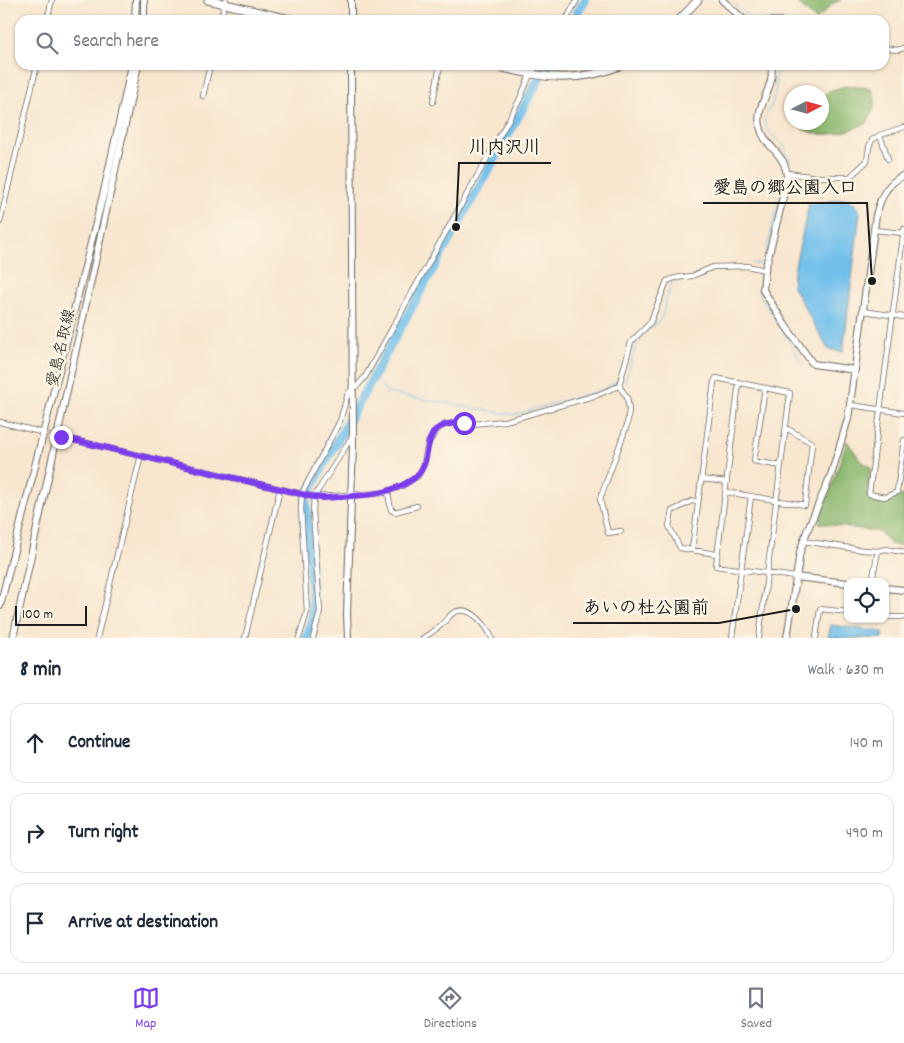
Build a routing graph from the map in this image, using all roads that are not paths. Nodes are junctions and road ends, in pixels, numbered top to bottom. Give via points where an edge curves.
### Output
1 (52, 0) edge
2 (136, 0) edge
3 (144, 0) edge
4 (208, 0) edge
5 (351, 0) edge
6 (577, 0) edge
7 (698, 0) edge
8 (722, 0) edge
9 (225, 2) edge
10 (48, 15) edge
11 (136, 15) edge
12 (144, 15) edge
13 (221, 15) edge
14 (275, 15) edge
15 (351, 15) edge
16 (569, 15) edge
17 (684, 15) edge
18 (738, 15) edge
19 (904, 48) edge
20 (889, 49) edge
21 (36, 70) edge
22 (131, 70) edge
23 (137, 70) edge
24 (209, 70) edge
25 (351, 70) edge
26 (439, 70) edge
27 (510, 70) edge
28 (534, 70) edge
29 (605, 70) edge
30 (771, 70) edge
31 (532, 75) junction
32 (203, 96) dead end
33 (433, 102) dead end
34 (904, 127) edge
35 (880, 135) junction
36 (888, 159) dead end
37 (787, 172) junction
38 (904, 175) edge
39 (0, 222) edge
40 (904, 229) edge
41 (874, 230) junction
42 (904, 233) edge
43 (765, 270) junction
44 (898, 285) junction
45 (904, 286) edge
46 (863, 311) junction
47 (893, 316) junction
48 (904, 317) edge
49 (855, 370) junction
50 (739, 382) junction
51 (619, 386) junction
52 (765, 388) junction
53 (353, 393) junction
54 (851, 405) junction
55 (880, 410) junction
56 (904, 412) edge
57 (0, 422) edge
58 (786, 428) junction
59 (353, 431) junction
60 (40, 432) tunnel mouth
61 (61, 437) tunnel mouth
62 (904, 440) edge
63 (140, 455) junction
64 (781, 466) junction
65 (701, 479) junction
66 (727, 482) junction
67 (280, 489) junction
68 (388, 492) junction
69 (726, 492) junction
70 (304, 494) junction
71 (352, 495) junction
72 (751, 496) junction
73 (313, 497) junction
74 (777, 500) junction
75 (698, 501) junction
76 (417, 506) dead end
77 (621, 531) dead end
78 (803, 541) junction
79 (692, 550) junction
80 (878, 551) junction
81 (904, 552) edge
82 (716, 554) junction
83 (741, 569) junction
84 (768, 572) junction
85 (795, 577) junction
86 (873, 578) edge
87 (844, 583) edge
88 (889, 588) edge
89 (904, 590) edge
90 (0, 606) edge
91 (844, 612) edge
92 (889, 617) edge
93 (904, 617) edge
94 (13, 638) edge
95 (97, 638) edge
96 (245, 638) edge
97 (299, 638) edge
98 (313, 638) edge
99 (348, 638) edge
100 (423, 638) edge
101 (492, 638) edge
102 (732, 638) edge
103 (759, 638) edge
104 (787, 638) edge
105 (816, 638) edge

1 - 10 street
2 - 11 street
3 - 12 street
4 - 9 main road
5 - 15 street
6 - 16 street
7 - 17 main road
8 - 18 street
9 - 13 street
9 - 14 main road
19 - 20 street
21 - 39 street
22 - 90 street, 愛島名取線 via 104,192
23 - 94 street, 愛島名取線
24 - 32 street
25 - 53 street
26 - 33 street
27 - 31 main road
28 - 31 street
29 - 31 main road via 584,76
30 - 37 street via 772,82 759,124
31 - 53 street via 365,377
34 - 35 street
35 - 36 street
35 - 37 street via 870,144 867,161 850,177 817,177
37 - 43 street
38 - 41 street via 886,188
40 - 42 street
41 - 42 street
41 - 46 street
42 - 44 street
43 - 49 street via 763,290 813,364
43 - 51 street via 747,266 713,267 667,281 650,323 631,342
44 - 45 street
44 - 47 street
46 - 47 street
46 - 49 street
47 - 48 street
47 - 55 street
49 - 54 street
50 - 52 street
50 - 65 street via 716,378 714,382
50 - 66 street
51 - 68 street via 520,418 443,425 428,443 420,472 413,480
51 - 77 street via 628,397 629,417 600,499 608,533
52 - 58 street via 790,393
52 - 64 street via 754,461
53 - 59 street
53 - 70 street via 348,393 340,421
54 - 55 street
54 - 78 street via 831,474
55 - 56 street
55 - 62 street via 869,494 886,497 897,492
57 - 60 street
58 - 64 street
58 - 74 street via 812,442 806,505
59 - 71 street
59 - 73 street
61 - 63 street
63 - 67 street
63 - 95 street
64 - 74 street
65 - 66 street
65 - 75 street
66 - 69 street
67 - 70 street
67 - 96 street
68 - 71 street
68 - 76 street via 391,510 395,512
69 - 72 street
69 - 82 street
70 - 73 street
70 - 97 street via 300,508 307,612
71 - 73 street
71 - 99 street
72 - 74 street
72 - 83 street
73 - 98 street via 320,612
74 - 84 street
75 - 79 street
75 - 79 street via 672,511 669,526 680,548
78 - 80 street
78 - 85 street
79 - 82 street
80 - 81 street
80 - 86 street
82 - 83 street via 716,566
83 - 84 street
83 - 102 street
84 - 85 street
84 - 103 street
85 - 87 street
85 - 104 street
88 - 89 street
91 - 105 street via 820,609
92 - 93 street
100 - 101 street via 454,612 463,611 483,623

